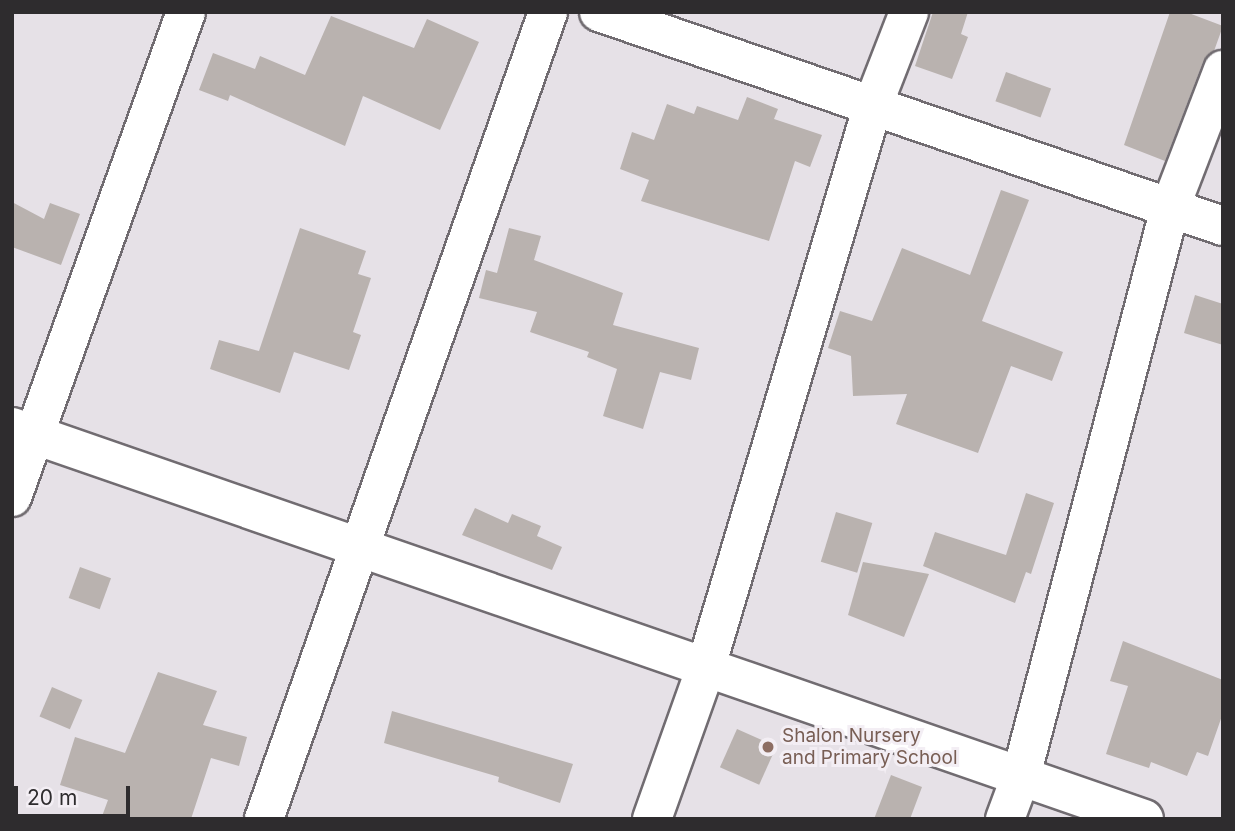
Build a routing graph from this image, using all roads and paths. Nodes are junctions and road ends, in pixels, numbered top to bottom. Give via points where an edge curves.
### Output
1 (187, 12) edge
2 (548, 12) edge
3 (599, 12) edge
4 (909, 12) edge
5 (1223, 70) edge
6 (873, 105) junction
7 (1170, 208) junction
8 (1223, 226) edge
9 (24, 431) edge
10 (12, 497) edge
11 (359, 544) junction
12 (705, 670) junction
13 (1021, 776) junction
14 (264, 819) edge
15 (652, 819) edge
16 (1005, 819) edge
17 (1144, 819) edge

1 - 9 street
2 - 11 street
3 - 6 street
4 - 6 street
5 - 7 street
6 - 7 street
6 - 12 street
7 - 8 street
7 - 13 street
9 - 10 street
9 - 11 street
11 - 12 street
11 - 14 street
12 - 13 street
12 - 15 street
13 - 16 street
13 - 17 street

